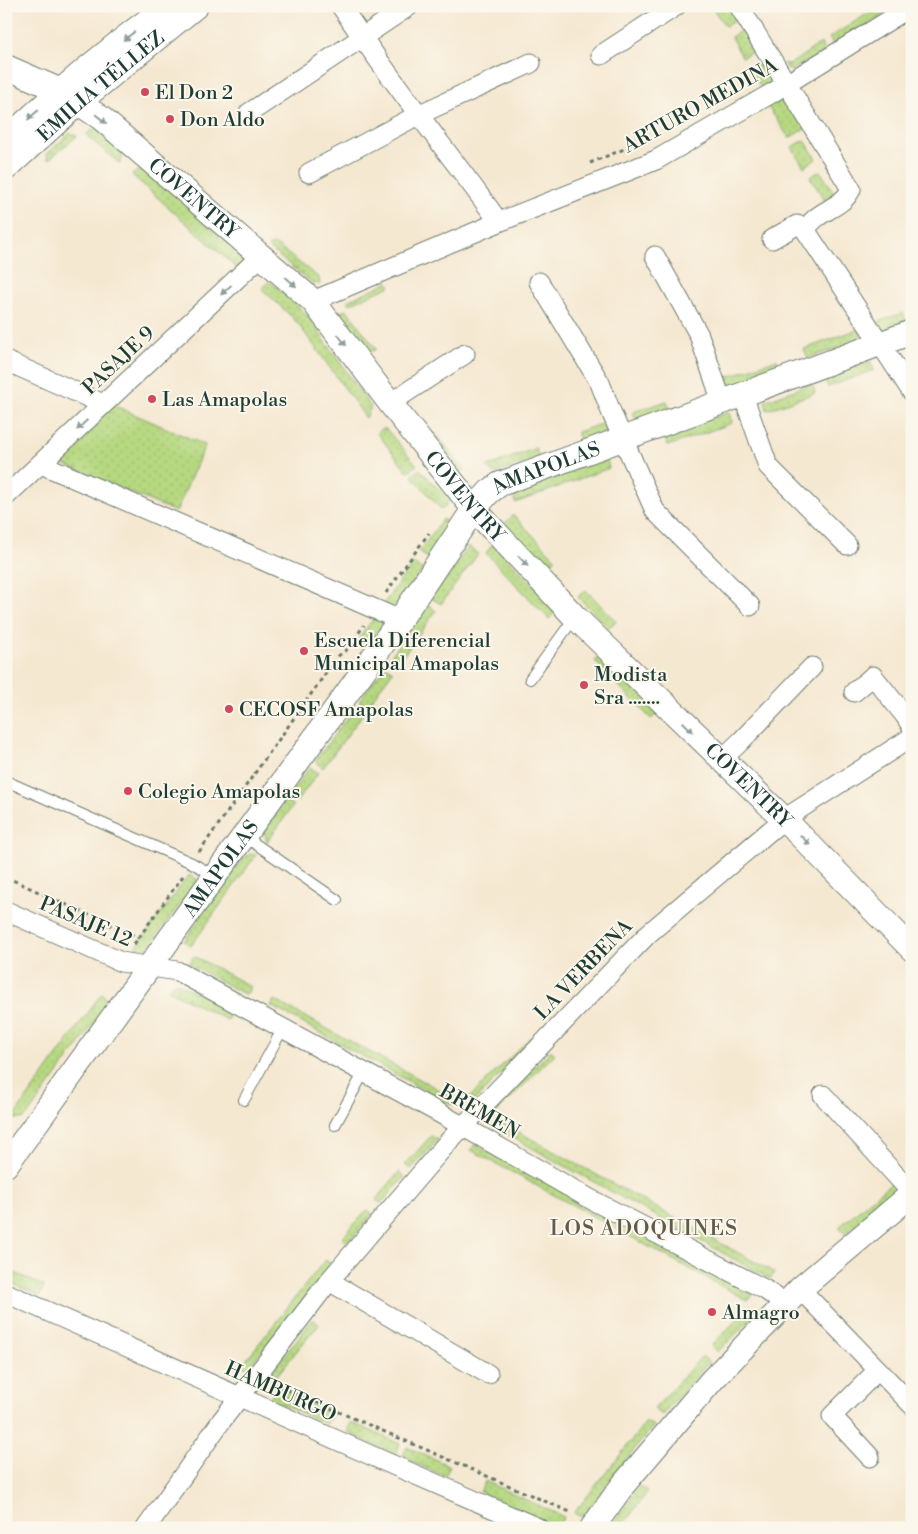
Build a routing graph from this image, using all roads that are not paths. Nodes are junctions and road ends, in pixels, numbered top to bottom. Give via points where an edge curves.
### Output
1 (168, 6) edge
2 (196, 6) edge
3 (341, 6) edge
4 (409, 6) edge
5 (676, 6) edge
6 (739, 6) edge
7 (912, 6) edge
8 (362, 38) junction
9 (601, 55) dead end
10 (531, 63) dead end
11 (6, 67) edge
12 (787, 84) junction
13 (70, 97) junction
14 (249, 113) dead end
15 (418, 115) junction
16 (6, 140) edge
17 (6, 168) edge
18 (308, 173) dead end
19 (499, 222) junction
20 (807, 228) junction
21 (772, 239) dead end
22 (261, 256) junction
23 (655, 256) dead end
24 (539, 282) dead end
25 (313, 301) junction
26 (912, 332) edge
27 (880, 343) junction
28 (465, 354) dead end
29 (6, 361) edge
30 (912, 392) edge
31 (732, 399) junction
32 (103, 404) junction
33 (390, 404) junction
34 (622, 438) junction
35 (41, 464) junction
36 (6, 496) edge
37 (474, 508) junction
38 (847, 544) dead end
39 (750, 606) dead end
40 (575, 616) junction
41 (400, 620) junction
42 (812, 667) dead end
43 (530, 679) dead end
44 (854, 692) dead end
45 (912, 727) edge
46 (912, 737) edge
47 (721, 760) junction
48 (6, 780) edge
49 (784, 819) junction
50 (244, 836) junction
51 (216, 876) junction
52 (337, 900) dead end
53 (6, 911) edge
54 (912, 949) edge
55 (149, 967) junction
56 (283, 1028) junction
57 (364, 1072) junction
58 (823, 1095) dead end
59 (244, 1100) dead end
60 (335, 1125) dead end
61 (462, 1126) junction
62 (6, 1165) edge
63 (912, 1194) edge
64 (329, 1281) junction
65 (6, 1294) edge
66 (793, 1296) junction
67 (878, 1370) junction
68 (488, 1374) dead end
69 (239, 1398) junction
70 (912, 1405) edge
71 (870, 1456) dead end
72 (146, 1528) edge
73 (538, 1528) edge
74 (592, 1528) edge

1 -> 13 street, EMILIA TÉLLEZ via 110,50
2 - 13 street, EMILIA TÉLLEZ
3 - 8 street
4 - 8 street
5 - 9 street
6 - 12 street
7 - 12 street, ARTURO MEDINA
8 - 14 street
8 - 15 street
10 - 15 street
11 - 13 street, COVENTRY
12 - 19 street, ARTURO MEDINA via 656,160
12 - 20 street via 851,189 848,197 809,223
13 -> 16 street, EMILIA TÉLLEZ via 36,112
13 - 17 street, EMILIA TÉLLEZ
13 -> 22 street, COVENTRY via 101,118
15 - 18 street
15 - 19 street
19 - 25 street, ARTURO MEDINA
20 - 21 street via 797,225
20 - 27 street
22 -> 25 street, COVENTRY
22 -> 32 street, PASAJE 9
23 - 31 street
24 - 34 street via 600,383
25 -> 33 street, COVENTRY
26 - 27 street, AMAPOLAS
27 - 30 street
27 - 31 street, AMAPOLAS
28 - 33 street
29 - 32 street
31 - 34 street, AMAPOLAS
31 - 38 street via 768,466
32 -> 35 street, PASAJE 9
33 - 37 street, COVENTRY
34 - 37 street, AMAPOLAS via 500,484
34 - 39 street, AMAPOLAS via 655,511
35 - 36 street, PASAJE 9
35 - 41 street
37 -> 40 street, COVENTRY
37 - 41 street, AMAPOLAS
40 - 43 lane
40 -> 47 street, COVENTRY
41 - 50 street, AMAPOLAS
42 - 47 street
44 - 45 street via 873,676
46 - 49 street, LA VERBENA
47 - 49 street, COVENTRY
48 - 51 lane
49 -> 54 street, COVENTRY
49 - 61 street, LA VERBENA via 649,933
50 - 51 street, AMAPOLAS
50 - 52 lane
51 - 55 street, AMAPOLAS
53 - 55 street, PASAJE 12 via 121,962
55 - 56 street, BREMEN via 177,971
55 - 62 street, AMAPOLAS
56 - 57 street, BREMEN
56 - 59 lane
57 - 60 lane
57 - 61 street, BREMEN
58 - 63 street
61 - 64 street, LA VERBENA
61 - 66 street, BREMEN via 592,1200 764,1289
63 - 66 street
64 - 68 street
64 - 69 street, LA VERBENA
65 - 69 street, HAMBURGO
66 - 67 street, BREMEN
66 - 74 street via 712,1380 623,1485
67 - 70 street, BREMEN
67 - 71 street via 832,1416
69 - 72 street, LA VERBENA
69 - 73 street, HAMBURGO

